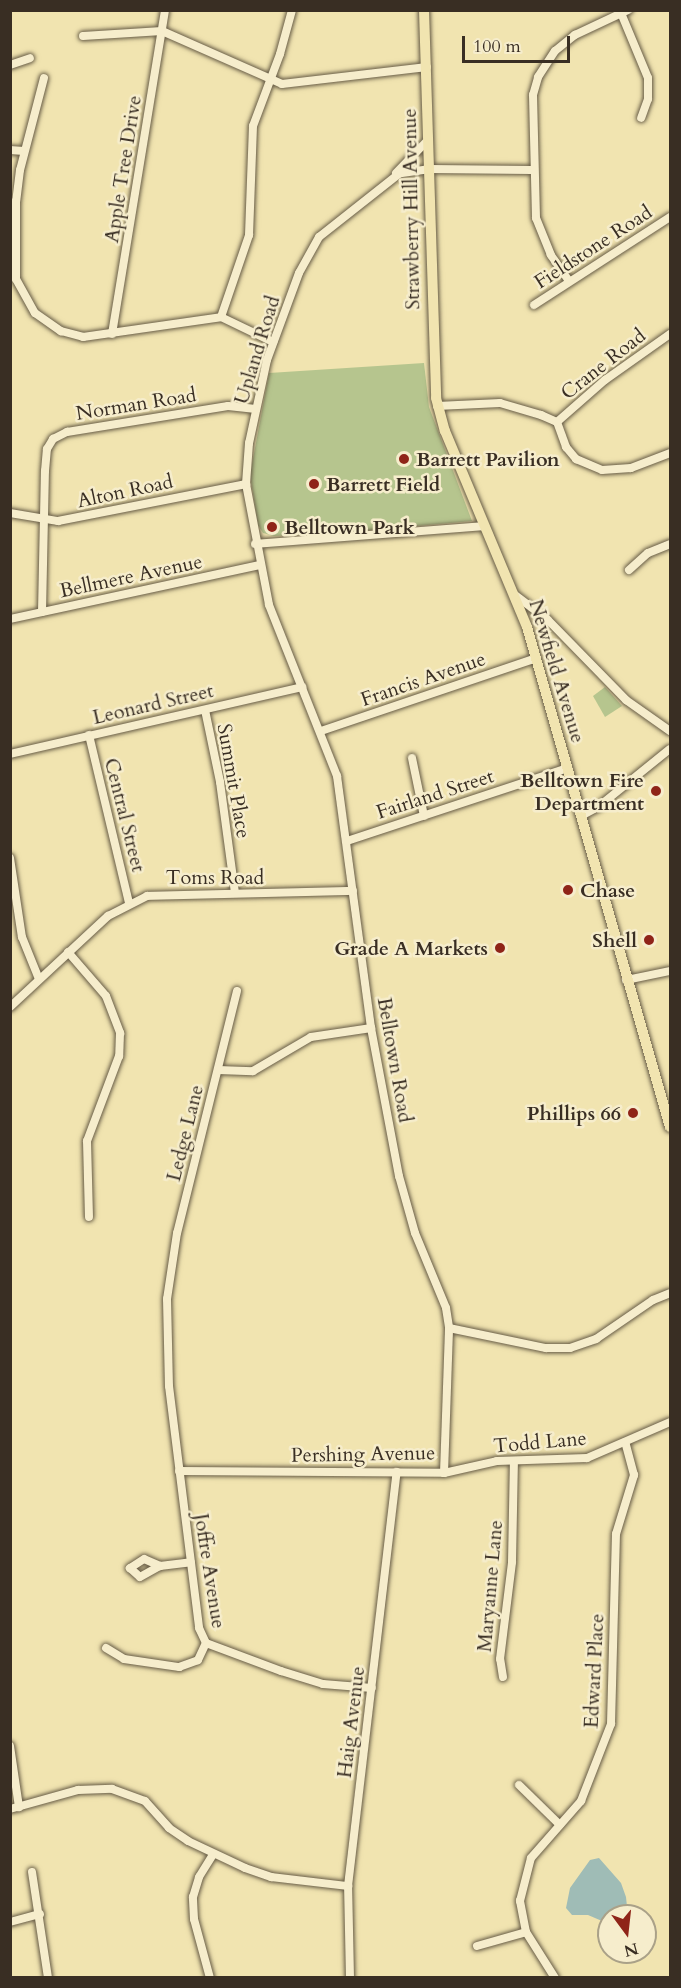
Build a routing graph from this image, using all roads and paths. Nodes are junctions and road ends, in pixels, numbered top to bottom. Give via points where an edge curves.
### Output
1 (165, 10) edge
2 (292, 10) edge
3 (424, 10) edge
4 (625, 12) edge
5 (162, 31) junction
6 (82, 36) dead end
7 (30, 58) dead end
8 (10, 65) edge
9 (427, 67) junction
10 (44, 78) dead end
11 (271, 79) junction
12 (641, 118) dead end
13 (429, 139) junction
14 (10, 150) edge
15 (24, 151) junction
16 (430, 169) junction
17 (532, 170) junction
18 (387, 181) junction
19 (670, 217) edge
20 (569, 281) junction
21 (534, 305) dead end
22 (221, 317) junction
23 (112, 334) junction
24 (670, 334) edge
25 (273, 342) junction
26 (437, 406) junction
27 (256, 409) junction
28 (557, 422) junction
29 (670, 453) edge
30 (246, 484) junction
31 (10, 513) edge
32 (45, 521) junction
33 (484, 526) junction
34 (255, 544) junction
35 (670, 544) edge
36 (259, 565) junction
37 (629, 570) dead end
38 (515, 595) junction
39 (42, 612) junction
40 (10, 619) edge
41 (537, 658) junction
42 (302, 687) junction
43 (205, 710) junction
44 (321, 731) junction
45 (670, 731) edge
46 (88, 735) junction
47 (670, 749) edge
48 (10, 754) edge
49 (412, 758) dead end
50 (568, 768) junction
51 (424, 816) junction
52 (581, 816) junction
53 (347, 841) junction
54 (10, 858) edge
55 (353, 891) junction
56 (235, 893) junction
57 (129, 903) junction
58 (68, 952) junction
59 (670, 970) edge
60 (39, 979) junction
61 (626, 980) junction
62 (237, 991) dead end
63 (10, 1007) edge
64 (371, 1028) junction
65 (218, 1070) junction
66 (668, 1105) edge
67 (670, 1127) edge
68 (89, 1217) dead end
69 (670, 1293) edge
70 (449, 1328) junction
71 (166, 1330) joint
72 (670, 1422) edge
73 (625, 1443) junction
74 (514, 1461) junction
75 (179, 1471) junction
76 (397, 1472) junction
77 (444, 1473) junction
78 (191, 1562) junction
79 (160, 1566) dead end
80 (206, 1643) junction
81 (106, 1648) dead end
82 (503, 1677) dead end
83 (372, 1688) junction
84 (10, 1746) edge
85 (519, 1785) dead end
86 (15, 1808) edge
87 (560, 1825) junction
88 (213, 1855) junction
89 (32, 1872) dead end
90 (348, 1886) junction
91 (40, 1914) junction
92 (10, 1922) edge
93 (526, 1932) junction
94 (477, 1946) dead end
95 (48, 1977) edge
96 (210, 1977) edge
97 (350, 1977) edge
98 (555, 1977) edge

1 - 5 street, Apple Tree Drive
2 - 11 street
3 - 9 main road, Strawberry Hill Avenue
4 - 12 street via 648,78 648,99
4 - 17 street via 575,35 543,66 532,105
5 - 6 street
5 - 11 street
5 - 23 street, Apple Tree Drive
7 - 8 street
9 - 11 street via 291,83
9 - 13 main road, Strawberry Hill Avenue
10 - 15 street
11 - 22 street via 252,133 249,236
13 - 16 main road, Strawberry Hill Avenue
13 - 18 street, Upland Road
14 - 15 street
15 - 23 street via 17,192 14,261 23,297 35,313 62,332 83,337
16 - 17 street, Upland Road
16 - 18 street, Upland Road via 400,173
16 - 26 main road, Strawberry Hill Avenue via 431,357
17 - 20 street via 538,226
18 - 25 street, Upland Road via 314,244
19 - 20 street, Fieldstone Road
20 - 21 street, Fieldstone Road
22 - 23 street
22 - 25 street
24 - 28 street, Crane Road via 605,380
25 - 27 street, Upland Road
26 - 28 street via 500,403
26 - 33 main road, Newfield Avenue
27 - 30 street, Upland Road
27 - 32 street, Norman Road via 228,406 59,434 48,449
28 - 29 street via 571,454 583,464 602,470 631,468
30 - 32 street, Alton Road
30 - 34 street, Upland Road
31 - 32 street, Alton Road
32 - 39 street, Norman Road
33 - 34 street
33 - 38 main road, Newfield Avenue
34 - 36 street, Upland Road
35 - 37 street via 648,553
36 - 39 street, Bellmere Avenue
36 - 42 street, Belltown Road via 275,622
38 - 41 main road, Newfield Avenue
38 - 45 street via 548,620 632,704
39 - 40 street, Bellmere Avenue
41 - 44 street, Francis Avenue
41 - 50 main road, Newfield Avenue
42 - 43 street, Leonard Street
42 - 44 street, Belltown Road
43 - 46 street, Leonard Street
43 - 56 street, Summit Place via 220,782
44 - 53 street, Belltown Road via 337,776
46 - 48 street, Leonard Street
46 - 57 street, Central Street
47 - 52 street via 598,807
49 - 51 street
50 - 51 street, Fairland Street
50 - 52 main road, Newfield Avenue
51 - 53 street, Fairland Street
52 - 61 main road, Newfield Avenue
53 - 55 street, Belltown Road
54 - 60 street via 22,937
55 - 56 street, Toms Road
55 - 64 street, Belltown Road
56 - 57 street, Toms Road via 157,893
57 - 58 street, Toms Road
58 - 60 street, Toms Road
58 - 68 street via 106,996 120,1032 119,1056 87,1141
59 - 61 street
60 - 63 street, Toms Road
61 - 66 main road, Newfield Avenue
62 - 65 street
64 - 65 street, Ledge Lane via 311,1037 253,1071
64 - 70 street, Belltown Road via 406,1206 446,1308
65 - 71 street, Ledge Lane via 170,1270
66 - 67 main road, Newfield Avenue
69 - 70 street via 653,1300 596,1339 570,1348 546,1348
70 - 77 street, Pershing Avenue
71 - 75 street, Joffre Avenue
72 - 73 street, Todd Lane
73 - 74 street, Todd Lane via 587,1458
73 - 87 street, Edward Place via 634,1475 616,1534 611,1724 588,1787
74 - 77 street, Todd Lane
74 - 82 street, Maryanne Lane via 512,1562 500,1659
75 - 76 street, Pershing Avenue
75 - 78 street, Joffre Avenue
76 - 77 street, Pershing Avenue
76 - 83 street, Haig Avenue
78 - 79 street
78 - 80 street, Joffre Avenue via 199,1628
80 - 81 street via 198,1660 179,1667 124,1659
80 - 83 street, Joffre Avenue via 307,1680
83 - 90 street, Haig Avenue
84 - 86 street
85 - 87 street
86 - 88 street via 78,1790 120,1791 145,1801 169,1828
87 - 93 street, Edward Place via 540,1846 526,1870 520,1901
88 - 90 street via 271,1876
88 - 96 street via 199,1877 193,1897 194,1919
89 - 91 street
90 - 97 street, Haig Avenue
91 - 92 street
91 - 95 street
93 - 94 street
93 - 98 street, Edward Place

